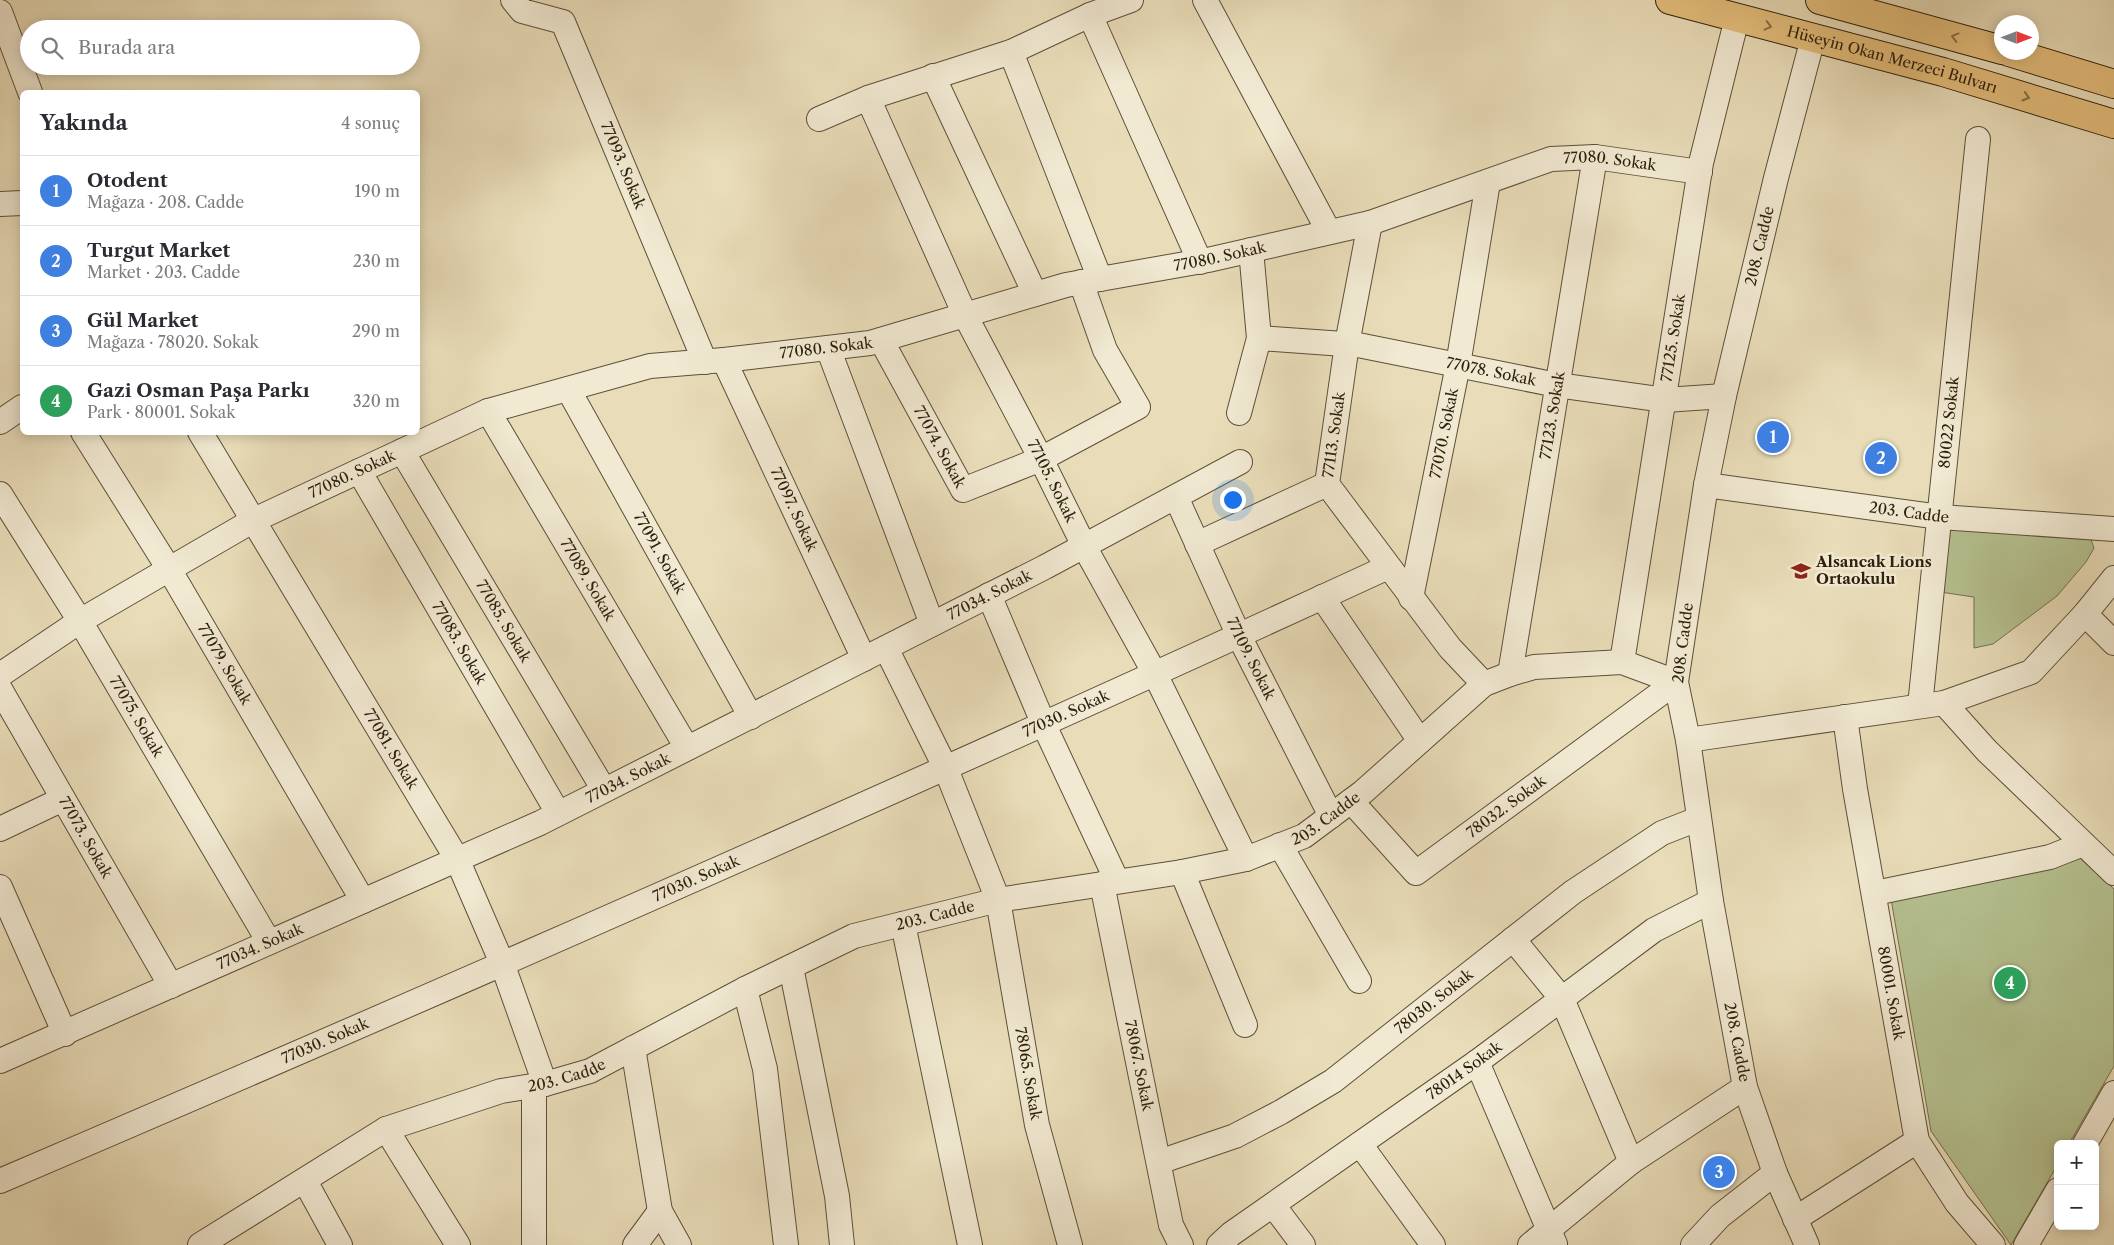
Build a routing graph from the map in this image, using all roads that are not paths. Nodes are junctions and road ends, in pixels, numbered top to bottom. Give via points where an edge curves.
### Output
1 (513, 0) edge
2 (1131, 0) edge
3 (1205, 0) edge
4 (1670, 0) edge
5 (1820, 0) edge
6 (0, 12) edge
7 (1090, 15) junction
8 (1737, 18) junction
9 (1813, 38) junction
10 (1994, 48) edge
11 (1011, 52) junction
12 (2035, 60) edge
13 (20, 65) edge
14 (24, 75) edge
15 (933, 76) junction
16 (2114, 84) edge
17 (29, 90) edge
18 (868, 98) junction
19 (819, 119) dead end
20 (2114, 124) edge
21 (1978, 139) dead end
22 (1595, 156) junction
23 (1700, 172) junction
24 (1488, 182) junction
25 (20, 203) edge
26 (0, 204) edge
27 (1370, 223) junction
28 (1329, 232) junction
29 (1251, 250) junction
30 (1200, 262) junction
31 (1090, 281) junction
32 (1035, 294) junction
33 (965, 315) junction
34 (1259, 338) junction
35 (881, 340) junction
36 (1347, 344) junction
37 (828, 348) junction
38 (715, 361) junction
39 (1458, 365) junction
40 (1557, 385) junction
41 (568, 389) junction
42 (1724, 396) junction
43 (1665, 400) junction
44 (20, 408) edge
45 (488, 411) junction
46 (1239, 413) dead end
47 (0, 422) edge
48 (84, 435) edge
49 (202, 435) edge
50 (402, 451) junction
51 (1041, 459) junction
52 (1240, 462) dead end
53 (359, 471) junction
54 (1327, 484) junction
55 (1706, 485) junction
56 (0, 494) edge
57 (1176, 497) junction
58 (1940, 517) junction
59 (254, 520) junction
60 (2114, 528) edge
61 (1197, 544) junction
62 (1084, 546) junction
63 (1388, 567) junction
64 (169, 569) junction
65 (2114, 578) edge
66 (989, 595) junction
67 (1322, 597) junction
68 (1411, 598) junction
69 (2085, 614) junction
70 (80, 621) junction
71 (932, 624) junction
72 (1239, 636) junction
73 (2114, 642) edge
74 (886, 648) junction
75 (864, 659) junction
76 (1622, 662) junction
77 (1155, 674) junction
78 (1510, 674) junction
79 (0, 675) edge
80 (1676, 682) junction
81 (1484, 684) junction
82 (0, 689) edge
83 (1944, 703) junction
84 (1920, 706) junction
85 (751, 717) junction
86 (1845, 717) junction
87 (1044, 725) junction
88 (1688, 740) junction
89 (1420, 741) junction
90 (687, 748) junction
91 (946, 769) junction
92 (604, 790) junction
93 (63, 798) junction
94 (1351, 801) junction
95 (558, 813) junction
96 (1330, 816) junction
97 (1698, 819) junction
98 (0, 829) edge
99 (2083, 844) junction
100 (1280, 845) junction
101 (457, 859) junction
102 (1246, 859) junction
103 (1182, 872) junction
104 (2114, 873) edge
105 (1110, 883) junction
106 (0, 887) edge
107 (1875, 893) junction
108 (363, 900) junction
109 (998, 900) junction
110 (1711, 900) junction
111 (903, 924) junction
112 (1513, 939) junction
113 (269, 942) junction
114 (502, 963) junction
115 (791, 966) junction
116 (1359, 981) dead end
117 (171, 986) junction
118 (745, 989) junction
119 (1562, 999) junction
120 (1245, 1025) dead end
121 (65, 1034) junction
122 (633, 1048) junction
123 (0, 1062) edge
124 (1477, 1062) junction
125 (540, 1085) junction
126 (1746, 1087) junction
127 (2114, 1093) edge
128 (386, 1129) junction
129 (2087, 1140) edge
130 (1917, 1142) junction
131 (1360, 1144) junction
132 (1159, 1162) junction
133 (1631, 1162) junction
134 (1775, 1173) junction
135 (0, 1181) edge
136 (305, 1181) junction
137 (2054, 1197) edge
138 (1273, 1205) junction
139 (660, 1211) junction
140 (1796, 1219) junction
141 (1553, 1237) edge
142 (200, 1245) edge
143 (340, 1245) edge
144 (458, 1245) edge
145 (534, 1245) edge
146 (635, 1245) edge
147 (680, 1245) edge
148 (786, 1245) edge
149 (842, 1245) edge
150 (970, 1245) edge
151 (1070, 1245) edge
152 (1181, 1245) edge
153 (1219, 1245) edge
154 (1303, 1245) edge
155 (1433, 1245) edge
156 (1530, 1245) edge
157 (1693, 1245) edge
158 (1807, 1245) edge
159 (1993, 1245) edge
160 (2026, 1245) edge

1 - 38 street, 77093. Sokak via 522,11 563,22
2 - 7 street
3 - 28 street
4 - 8 main road, Hüseyin Okan Merzeci Bulvarı
10 -> 5 main road
6 - 13 street
7 - 11 street
7 - 30 street
8 -> 9 main road, Hüseyin Okan Merzeci Bulvarı
8 - 23 street, 77125. Sokak
9 -> 20 main road, Hüseyin Okan Merzeci Bulvarı via 1944,72
9 - 42 street, 208. Cadde
11 - 15 street
11 - 31 street
12 - 16 main road
14 - 17 street
15 - 18 street
15 - 32 street
18 - 19 street
18 - 33 street, 77105. Sokak
21 - 58 street, 80022 Sokak
22 - 23 street, 77080. Sokak
22 - 24 street, 77080. Sokak via 1551,159
22 - 40 street, 77123. Sokak
23 - 43 street, 77125. Sokak
24 - 27 street, 77080. Sokak
24 - 39 street, 77070. Sokak
25 - 26 street
27 - 28 street, 77080. Sokak
27 - 36 street, 77113. Sokak
28 - 29 street, 77080. Sokak
29 - 30 street, 77080. Sokak
29 - 34 street
30 - 31 street, 77080. Sokak
31 - 32 street, 77080. Sokak
31 - 51 street, 77074. Sokak via 1105,350 1138,407
32 - 33 street, 77080. Sokak
33 - 35 street, 77080. Sokak
33 - 51 street, 77105. Sokak
34 - 36 street, 77078. Sokak
34 - 46 street
35 - 37 street, 77080. Sokak
35 - 51 street, 77074. Sokak via 963,490
36 - 39 street, 77078. Sokak
36 - 54 street, 77113. Sokak
37 - 38 street, 77080. Sokak
37 - 71 street
38 - 41 street, 77080. Sokak via 650,366
38 - 75 street, 77097. Sokak
39 - 40 street, 77078. Sokak
39 - 68 street, 77070. Sokak
40 - 43 street, 77078. Sokak
40 - 78 street, 77123. Sokak
41 - 45 street, 77080. Sokak
41 - 85 street, 77091. Sokak
42 - 43 street, 77078. Sokak
42 - 55 street, 208. Cadde
43 - 76 street, 77125. Sokak
44 - 47 street
45 - 50 street, 77080. Sokak
45 - 90 street, 77089. Sokak
48 - 64 street, 77079. Sokak
49 - 59 street, 77081. Sokak
50 - 53 street, 77080. Sokak
50 - 92 street, 77085. Sokak
51 - 62 street, 77105. Sokak
52 - 57 street, 77034. Sokak
53 - 59 street, 77080. Sokak
53 - 95 street, 77083. Sokak
54 - 61 street
54 - 63 street, 77113. Sokak
55 - 58 street, 203. Cadde
55 - 80 street, 208. Cadde
56 - 70 street, 77075. Sokak
57 - 61 street, 77109. Sokak
57 - 62 street, 77034. Sokak
58 - 60 street, 203. Cadde
58 - 84 street, 80022 Sokak
59 - 64 street, 77080. Sokak
59 - 101 street, 77081. Sokak
61 - 72 street, 77109. Sokak
62 - 66 street, 77034. Sokak
62 - 77 street, 77105. Sokak
63 - 67 street, 77030. Sokak
63 - 68 street, 77113. Sokak
64 - 70 street, 77080. Sokak
64 - 108 street, 77079. Sokak
65 - 69 street
66 - 71 street, 77034. Sokak
66 - 87 street, 78067. Sokak
67 - 72 street, 77030. Sokak
67 - 89 street
68 - 81 street, 77113. Sokak via 1450,648
69 - 73 street
69 - 83 street via 2031,672
70 - 79 street, 77080. Sokak
70 - 113 street, 77075. Sokak
71 - 74 street, 77034. Sokak
72 - 77 street, 77030. Sokak
72 - 96 street, 77109. Sokak
74 - 75 street, 77034. Sokak
74 - 91 street
75 - 85 street, 77034. Sokak
76 - 78 street, 203. Cadde via 1534,667
76 - 80 street, 203. Cadde
77 - 87 street, 77030. Sokak
77 - 102 street, 77105. Sokak
78 - 81 street, 203. Cadde
80 - 88 street, 208. Cadde
80 - 94 street, 78032. Sokak via 1416,873
81 - 89 street, 203. Cadde
82 - 93 street, 77073. Sokak
83 - 84 street
83 - 99 street via 1987,751
84 - 86 street
85 - 90 street, 77034. Sokak
86 - 88 street
86 - 107 street, 80001. Sokak
87 - 91 street, 77030. Sokak
87 - 105 street, 78067. Sokak
88 - 97 street, 208. Cadde
89 - 94 street, 203. Cadde
90 - 92 street, 77034. Sokak
91 - 109 street
91 - 114 street, 77030. Sokak
92 - 95 street, 77034. Sokak
93 - 98 street
93 - 117 street, 77073. Sokak
94 - 96 street, 203. Cadde
95 - 101 street, 77034. Sokak
96 - 100 street, 203. Cadde via 1304,836
97 - 110 street, 208. Cadde
97 - 112 street, 78030. Sokak via 1662,833 1573,892
99 - 104 street
99 - 107 street via 2050,857
100 - 102 street, 203. Cadde
100 - 116 street
101 - 108 street, 77034. Sokak
101 - 114 street, 77081. Sokak
102 - 103 street, 203. Cadde
103 - 105 street, 203. Cadde
103 - 120 street
105 - 109 street, 203. Cadde
105 - 132 street, 78067. Sokak
106 - 121 street
107 - 130 street, 80001. Sokak
108 - 113 street, 77034. Sokak
109 - 111 street, 203. Cadde
109 - 151 street, 78065. Sokak via 1037,1126
110 - 119 street, 78014 Sokak via 1654,930
110 - 126 street, 208. Cadde
111 - 115 street, 203. Cadde via 854,936
111 - 150 street
112 - 119 street
112 - 132 street, 78030. Sokak via 1333,1081 1235,1136
113 - 117 street, 77034. Sokak
114 - 125 street, 77081. Sokak
114 - 135 street, 77030. Sokak
115 - 118 street, 203. Cadde
115 - 149 street via 836,1196
117 - 121 street, 77034. Sokak
118 - 122 street, 203. Cadde
118 - 148 street via 765,1069
119 - 124 street, 78014 Sokak
119 - 133 street
121 - 123 street, 77034. Sokak
122 - 125 street, 203. Cadde via 590,1071
122 - 139 street
124 - 131 street, 78014 Sokak
124 - 141 street
125 - 128 street, 203. Cadde via 501,1091
125 - 145 street, 77081. Sokak
126 - 133 street
126 - 134 street, 208. Cadde
127 - 129 street
128 - 136 street, 203. Cadde
128 - 144 street
130 - 140 street
130 - 159 street, 80001. Sokak via 1957,1203
131 - 138 street, 78014 Sokak
131 - 155 street
132 - 152 street, 78067. Sokak via 1171,1225
133 - 141 street
134 - 140 street, 208. Cadde
134 - 157 street via 1720,1216
136 - 142 street, 203. Cadde
136 - 143 street
137 - 160 street
138 - 153 street, 78014 Sokak
138 - 154 street
139 - 146 street
139 - 147 street
140 - 158 street, 208. Cadde
141 - 156 street

